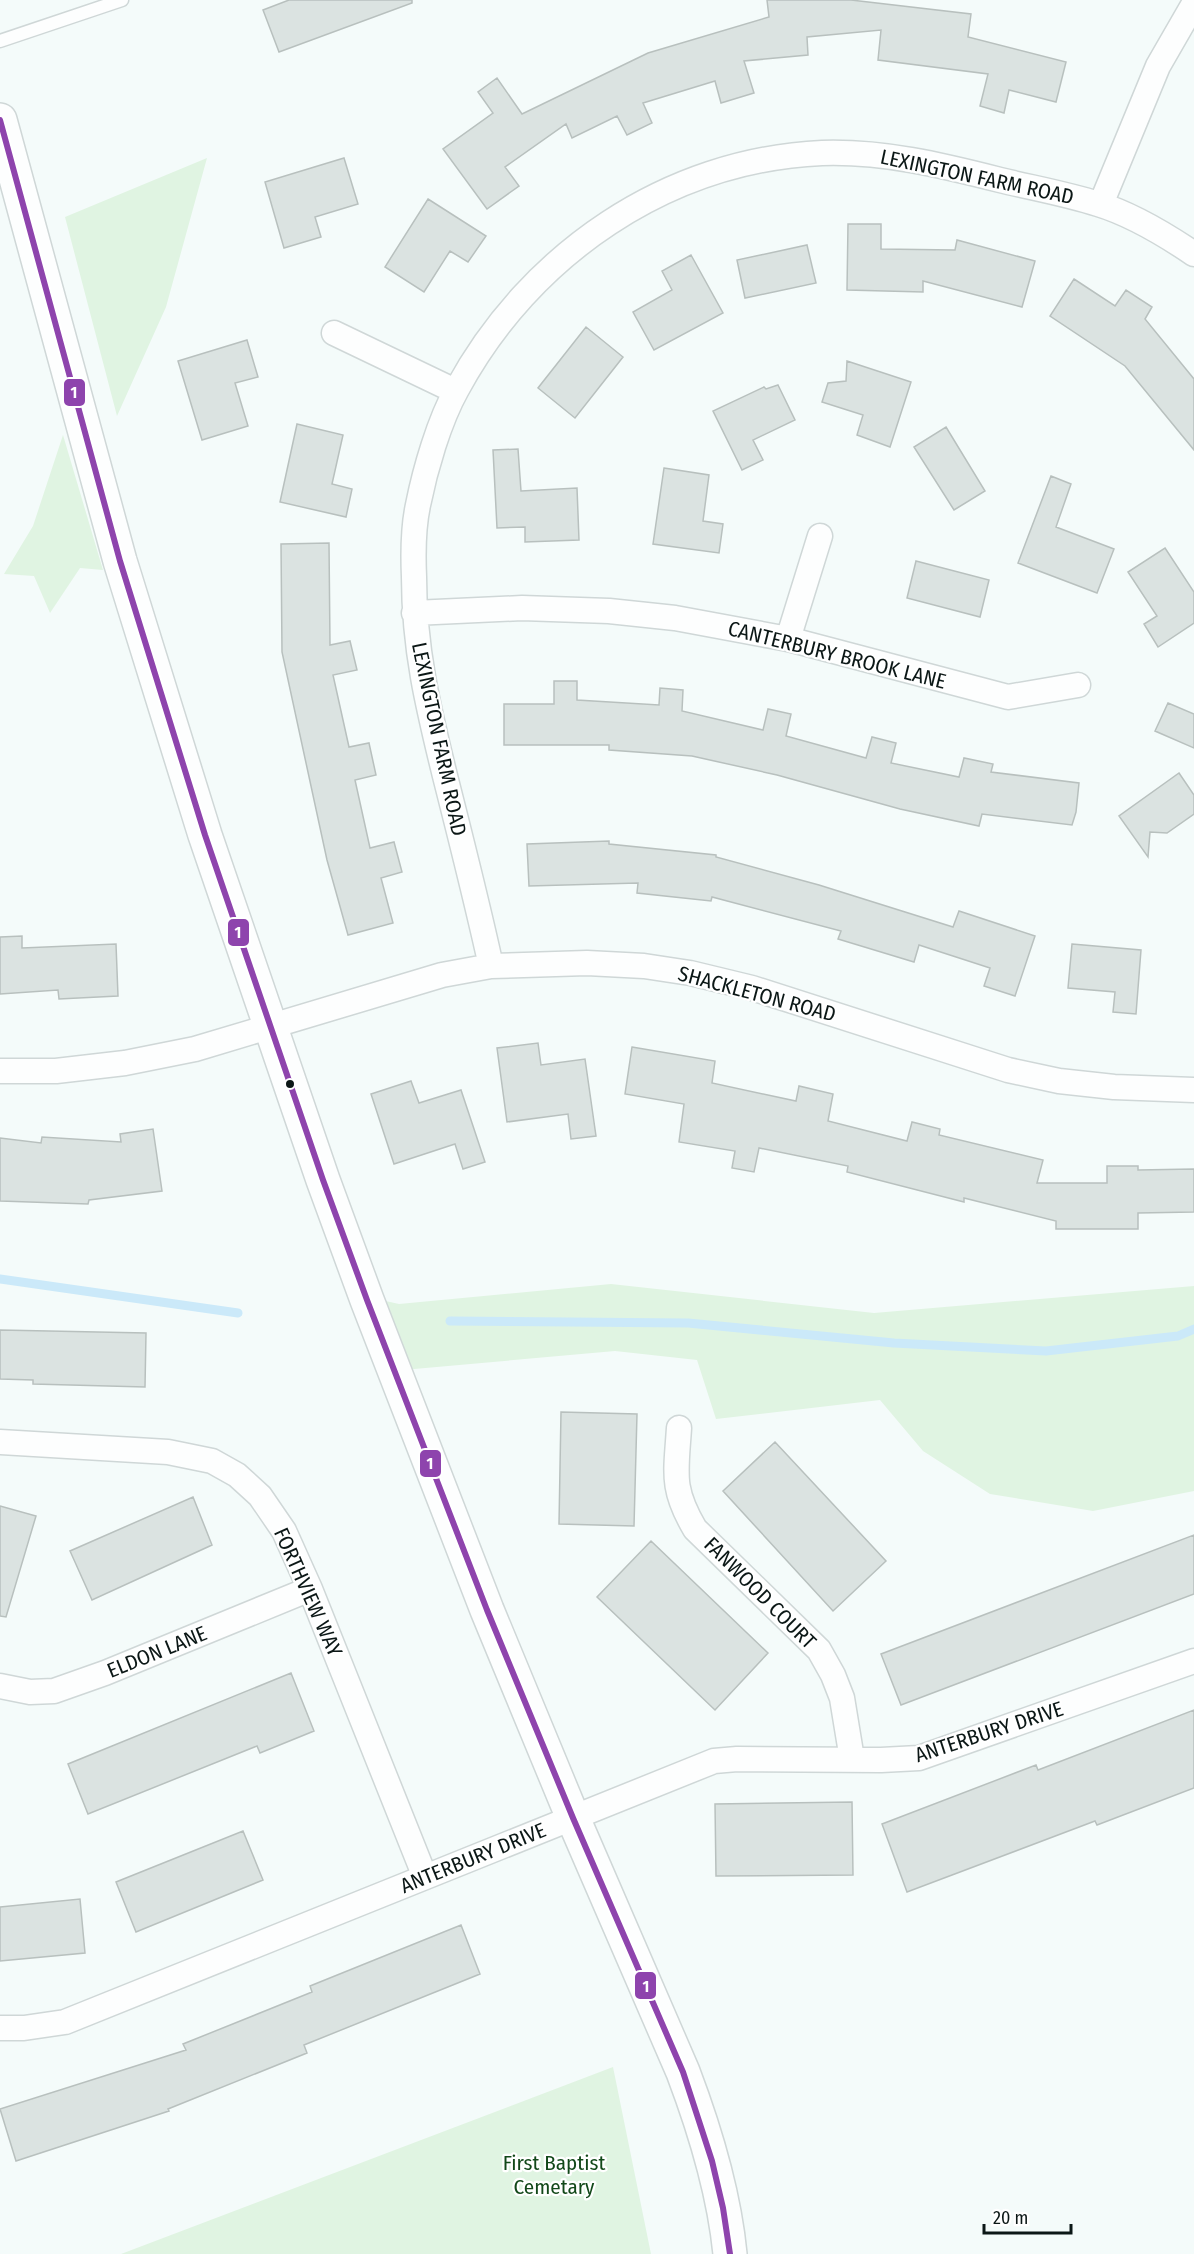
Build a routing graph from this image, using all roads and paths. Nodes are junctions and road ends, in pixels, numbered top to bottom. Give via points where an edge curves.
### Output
1 (122, 0) edge
2 (1192, 7) dead end
3 (0, 41) edge
4 (0, 120) edge
5 (1101, 204) junction
6 (1194, 254) edge
7 (334, 333) dead end
8 (455, 392) junction
9 (820, 536) dead end
10 (414, 613) junction
11 (788, 639) junction
12 (1078, 685) dead end
13 (492, 966) junction
14 (270, 1025) junction
15 (0, 1071) edge
16 (1194, 1090) edge
17 (680, 1428) dead end
18 (0, 1442) edge
19 (310, 1589) junction
20 (1194, 1661) edge
21 (0, 1686) edge
22 (852, 1758) junction
23 (573, 1818) junction
24 (425, 1877) junction
25 (0, 2028) edge
26 (730, 2254) edge

1 - 3 lane
2 - 5 street via 1158,66
4 - 14 main road via 120,561 205,835
5 - 6 street, LEXINGTON FARM ROAD
5 - 8 street, LEXINGTON FARM ROAD via 922,161 872,154 824,153 736,166 643,201 563,256 492,332
7 - 8 street
8 - 10 street, LEXINGTON FARM ROAD via 432,451 417,508
9 - 11 street
10 - 11 street, CANTERBURY BROOK LANE via 522,608 609,611 675,618
10 - 13 street, LEXINGTON FARM ROAD via 424,692
11 - 12 street, CANTERBURY BROOK LANE via 1008,698
13 - 14 street, SHACKLETON ROAD via 442,975
13 - 16 street, SHACKLETON ROAD via 587,963 690,972 1008,1070 1114,1088
14 - 15 street, SHACKLETON ROAD via 195,1048 125,1063 56,1071
14 - 23 main road via 331,1202 436,1482
17 - 22 street, FANWOOD COURT via 676,1487 682,1507 695,1529 819,1650 842,1698
18 - 19 street, FORTHVIEW WAY via 168,1452 212,1461 237,1475 261,1496 284,1531
19 - 21 street, ELDON LANE via 54,1690 30,1692
19 - 24 street, FORTHVIEW WAY
20 - 22 street, ANTERBURY DRIVE via 919,1758
22 - 23 street, ANTERBURY DRIVE via 714,1761
23 - 24 street, ANTERBURY DRIVE
23 - 26 main road via 695,2104 726,2217
24 - 25 street, ANTERBURY DRIVE via 65,2022

